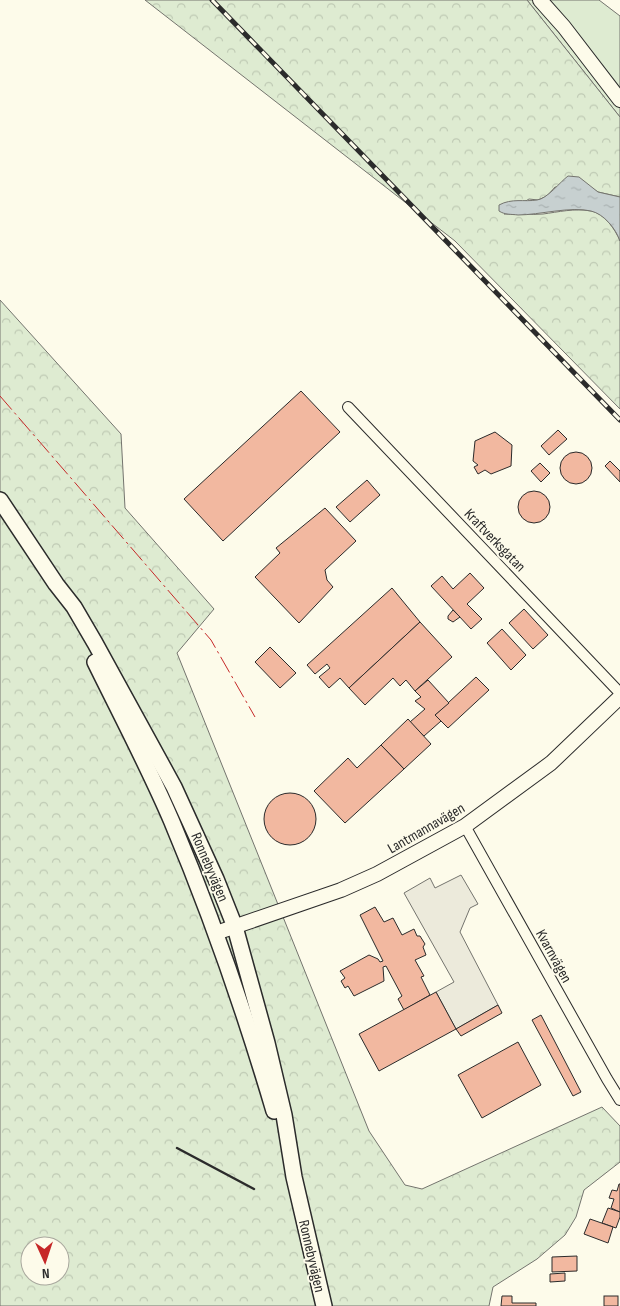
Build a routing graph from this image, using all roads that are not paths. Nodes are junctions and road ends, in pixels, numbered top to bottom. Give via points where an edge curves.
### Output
1 (540, 0) edge
2 (620, 100) edge
3 (348, 407) dead end
4 (0, 500) edge
5 (56, 584) junction
6 (620, 693) edge
7 (620, 697) edge
8 (466, 826) junction
9 (235, 926) junction
10 (216, 933) junction
11 (620, 1100) edge
12 (294, 1177) junction
13 (324, 1306) edge

1 - 2 street
3 - 6 street, Kraftverksgatan
4 - 5 main road, Ronnebyvägen
5 - 9 main road, Ronnebyvägen via 95,643 174,787
5 - 10 main road, Ronnebyvägen via 66,610 135,741 172,822
7 - 8 street, Lantmannavägen via 551,763
8 - 9 street, Lantmannavägen via 378,874
8 - 11 street, Kvarnvägen
9 - 10 street, Lantmannavägen
9 - 12 main road, Ronnebyvägen via 284,1115
10 - 12 main road, Ronnebyvägen via 246,1017
12 - 13 main road, Ronnebyvägen

